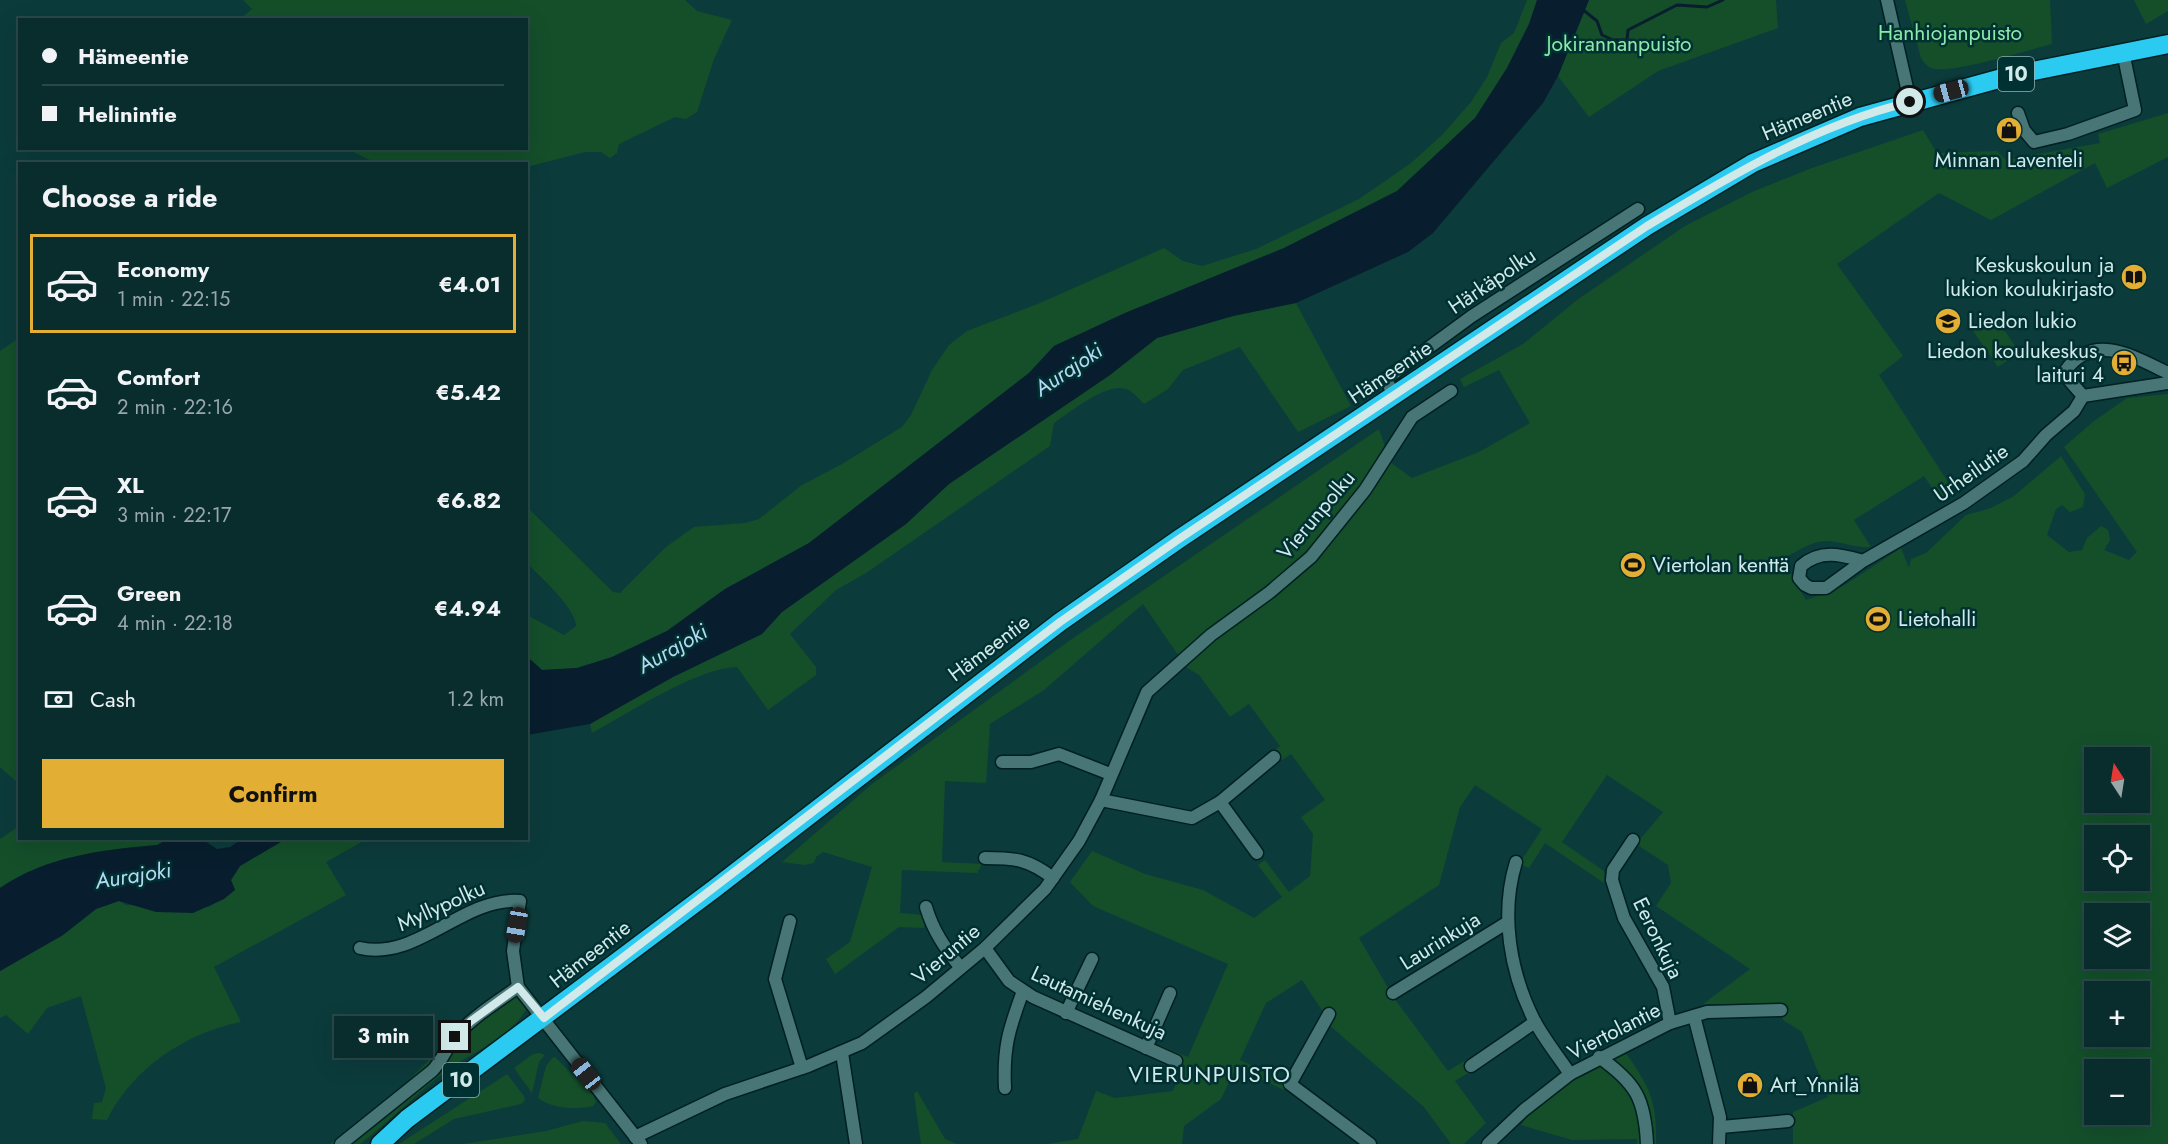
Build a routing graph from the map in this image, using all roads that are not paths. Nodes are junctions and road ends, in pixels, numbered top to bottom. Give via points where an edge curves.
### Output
1 (1887, 0) edge
2 (2168, 44) edge
3 (2123, 52) junction
4 (1910, 102) junction
5 (2018, 113) dead end
6 (1638, 209) dead end
7 (2168, 373) edge
8 (2168, 383) edge
9 (1451, 391) dead end
10 (1394, 396) junction
11 (2083, 396) junction
12 (1863, 561) junction
13 (1167, 675) joint
14 (1274, 757) dead end
15 (1002, 762) dead end
16 (1110, 774) junction
17 (1101, 800) junction
18 (1220, 802) junction
19 (1633, 840) dead end
20 (1257, 853) dead end
21 (984, 858) dead end
22 (1516, 862) dead end
23 (1053, 878) junction
24 (926, 907) dead end
25 (790, 921) dead end
26 (1508, 922) junction
27 (360, 948) dead end
28 (986, 948) junction
29 (1092, 959) dead end
30 (960, 967) junction
31 (518, 987) junction
32 (1023, 991) junction
33 (1170, 993) dead end
34 (1393, 993) dead end
35 (1781, 1010) dead end
36 (1066, 1013) junction
37 (1329, 1014) dead end
38 (1694, 1016) junction
39 (547, 1022) junction
40 (1535, 1022) junction
41 (1670, 1023) junction
42 (1146, 1048) junction
43 (842, 1053) junction
44 (1599, 1058) junction
45 (1176, 1061) dead end
46 (1471, 1066) dead end
47 (802, 1068) junction
48 (1570, 1074) junction
49 (1005, 1088) dead end
50 (1788, 1121) dead end
51 (1721, 1127) junction
52 (638, 1141) edge
53 (341, 1144) edge
54 (380, 1144) edge
55 (388, 1144) edge
56 (856, 1144) edge
57 (1370, 1144) edge
58 (1488, 1144) edge
59 (1647, 1144) edge
60 (1719, 1144) edge

1 - 4 street
2 - 3 highway, Hämeentie / 10
3 - 4 highway, Hämeentie / 10
3 - 5 street via 2135,111 2034,142
4 - 10 highway, Hämeentie / 10 via 1835,126 1715,185 1647,226
6 - 10 street, Härkäpolku via 1472,316 1386,380
7 - 11 street via 2121,351 2085,354 2073,360 2066,370
8 - 11 street
9 - 13 street, Vierunpolku via 1412,417 1365,490 1311,557 1211,635
10 - 39 highway, Hämeentie / 10 via 1060,622
11 - 12 street, Urheilutie via 2074,411 2023,461 1964,503
12 - 12 street, Urheilutie via 1823,555 1802,566 1799,578 1811,588 1826,588
13 - 16 street, Vieruntie via 1147,692
14 - 18 street
15 - 16 street via 1031,762 1059,754
16 - 17 street, Vieruntie
17 - 18 street via 1192,818
17 - 23 street, Vieruntie
18 - 20 street
19 - 41 street, Eeronkuja via 1613,870 1612,880 1624,918 1663,987
21 - 23 street via 1028,862
22 - 26 street via 1508,889
23 - 28 street, Vieruntie
24 - 30 street via 940,942
25 - 47 street via 775,979
26 - 34 street, Laurinkuja
26 - 40 street via 1514,964
27 - 31 street, Myllypolku via 382,951 399,947 486,905 520,901 513,951
28 - 30 street, Vieruntie
28 - 32 street, Lautamiehenkuja via 1009,981
29 - 36 street
30 - 43 street, Vieruntie via 872,1036
31 - 39 street
31 - 53 street via 471,1021 432,1071
32 - 36 street, Lautamiehenkuja
32 - 49 street via 1007,1034
33 - 42 street
35 - 38 street, Viertolantie via 1730,1010
36 - 42 street, Lautamiehenkuja
37 - 57 street via 1290,1084
38 - 41 street, Viertolantie
38 - 51 street
39 - 52 street
39 - 54 highway, Hämeentie / 10 via 407,1119
39 - 55 highway, Hämeentie / 10 via 414,1129
40 - 46 street
40 - 48 street
41 - 44 street, Viertolantie
42 - 45 street, Lautamiehenkuja
43 - 47 street, Vieruntie
43 - 56 street
44 - 48 street, Viertolantie
44 - 59 street via 1624,1075 1640,1095
47 - 52 street, Vieruntie via 725,1094
48 - 58 street, Viertolantie
50 - 51 street
51 - 60 street

